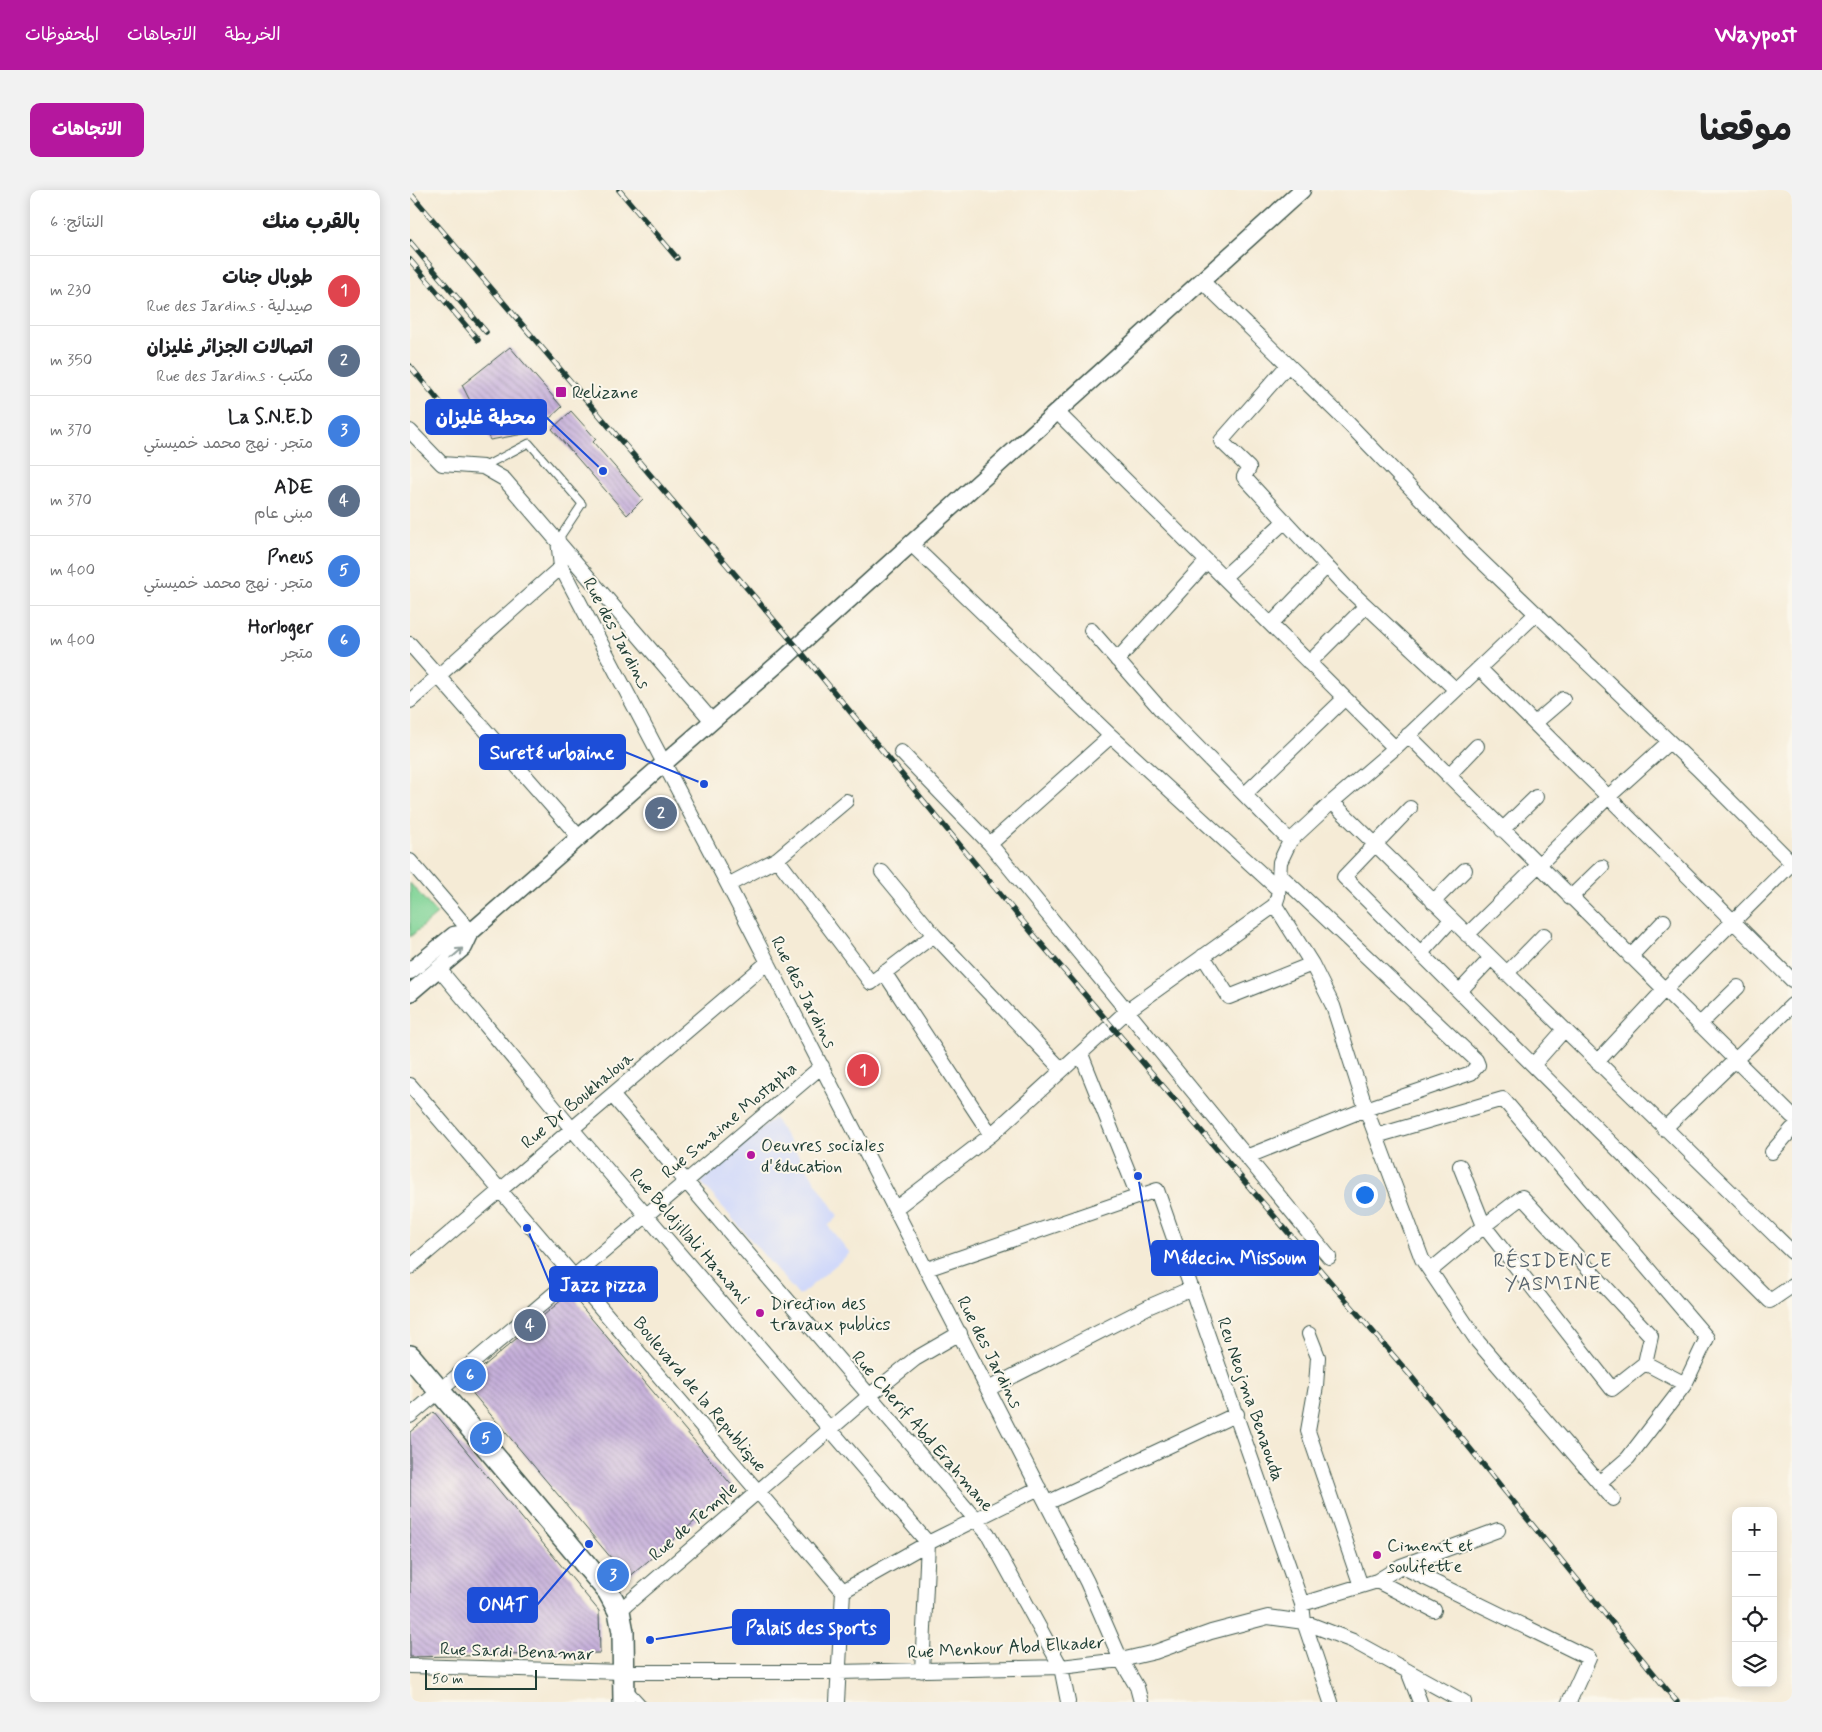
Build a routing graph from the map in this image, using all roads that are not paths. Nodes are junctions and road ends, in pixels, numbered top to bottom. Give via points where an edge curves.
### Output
1 (1302, 190) edge
2 (1203, 282) junction
3 (1288, 365) junction
4 (1058, 413) junction
5 (410, 430) edge
6 (483, 467) junction
7 (1284, 521) junction
8 (558, 540) junction
9 (910, 543) junction
10 (1207, 561) junction
11 (1327, 566) junction
12 (561, 567) junction
13 (1224, 577) junction
14 (1366, 606) junction
15 (1537, 613) junction
16 (1270, 624) junction
17 (1091, 630) dead end
18 (410, 644) edge
19 (1117, 660) junction
20 (1309, 663) junction
21 (1480, 668) junction
22 (439, 677) junction
23 (1456, 690) junction
24 (1345, 698) junction
25 (1563, 699) dead end
26 (410, 701) edge
27 (712, 722) junction
28 (1535, 723) junction
29 (1111, 736) junction
30 (1408, 736) junction
31 (1669, 742) junction
32 (1477, 746) dead end
33 (1395, 748) junction
34 (901, 752) dead end
35 (665, 763) junction
36 (1448, 776) junction
37 (1245, 794) junction
38 (1536, 797) dead end
39 (1608, 797) junction
40 (846, 802) dead end
41 (1332, 802) junction
42 (1410, 808) dead end
43 (1502, 830) junction
44 (579, 837) junction
45 (1290, 841) junction
46 (990, 844) junction
47 (1374, 844) junction
48 (777, 859) junction
49 (410, 862) edge
50 (1792, 863) edge
51 (1537, 866) junction
52 (1602, 867) dead end
53 (1465, 870) dead end
54 (882, 872) dead end
55 (1279, 874) junction
56 (728, 885) junction
57 (1278, 889) junction
58 (1570, 898) junction
59 (1433, 902) junction
60 (1275, 905) junction
61 (1452, 920) junction
62 (1664, 921) dead end
63 (1732, 921) junction
64 (471, 932) junction
65 (934, 935) junction
66 (1467, 935) junction
67 (1544, 935) dead end
68 (1421, 953) junction
69 (1203, 956) junction
70 (1630, 957) junction
71 (1491, 958) junction
72 (768, 962) junction
73 (1312, 964) junction
74 (439, 969) junction
75 (410, 971) edge
76 (884, 972) junction
77 (1506, 974) junction
78 (1792, 980) edge
79 (1738, 987) dead end
80 (1664, 990) junction
81 (1460, 991) junction
82 (410, 993) edge
83 (1792, 1005) edge
84 (1127, 1011) junction
85 (1699, 1025) junction
86 (1564, 1030) junction
87 (1081, 1054) junction
88 (1735, 1060) junction
89 (1596, 1062) junction
90 (1534, 1064) junction
91 (822, 1066) junction
92 (1061, 1069) junction
93 (410, 1085) edge
94 (612, 1095) junction
95 (1366, 1109) junction
96 (1792, 1116) edge
97 (572, 1129) junction
98 (1664, 1129) junction
99 (1792, 1129) edge
100 (991, 1134) junction
101 (1376, 1136) junction
102 (1772, 1152) dead end
103 (1246, 1157) junction
104 (1460, 1166) dead end
105 (686, 1182) junction
106 (501, 1190) junction
107 (1138, 1196) junction
108 (896, 1208) junction
109 (647, 1214) junction
110 (1484, 1226) junction
111 (1792, 1252) edge
112 (1329, 1257) dead end
113 (410, 1267) edge
114 (927, 1269) junction
115 (1430, 1271) junction
116 (575, 1276) junction
117 (1792, 1286) edge
118 (1192, 1288) junction
119 (960, 1333) junction
120 (1309, 1334) dead end
121 (410, 1356) edge
122 (1645, 1363) junction
123 (1686, 1384) junction
124 (988, 1389) junction
125 (440, 1390) junction
126 (869, 1396) junction
127 (1237, 1414) junction
128 (410, 1416) edge
129 (830, 1428) junction
130 (1600, 1483) junction
131 (1039, 1488) junction
132 (757, 1490) junction
133 (1613, 1499) dead end
134 (1047, 1503) junction
135 (976, 1520) junction
136 (1498, 1530) dead end
137 (928, 1543) junction
138 (1401, 1566) junction
139 (1377, 1581) junction
140 (1361, 1586) junction
141 (843, 1591) junction
142 (1302, 1604) junction
143 (1434, 1610) dead end
144 (619, 1611) junction
145 (1304, 1622) junction
146 (1121, 1660) junction
147 (410, 1666) edge
148 (1061, 1667) junction
149 (922, 1671) junction
150 (1408, 1671) junction
151 (839, 1672) junction
152 (624, 1686) edge
153 (641, 1702) edge
154 (837, 1702) edge
155 (1068, 1702) edge
156 (1141, 1702) edge
157 (1331, 1702) edge
158 (1420, 1702) edge
159 (1464, 1702) edge
160 (1569, 1702) edge

1 - 2 street
2 - 3 street
2 - 4 street
3 - 7 street via 1221,441 1249,468 1244,477
3 - 15 street via 1472,552
4 - 9 street
4 - 10 street
5 - 6 street via 442,464
6 - 8 street via 504,479
6 - 8 lane via 529,443 582,504
7 - 11 street
7 - 13 street
8 - 12 street, Rue des Jardins
8 - 27 street
9 - 27 street
9 - 29 street
10 - 13 street
10 - 19 street
11 - 14 street
11 - 16 street
12 - 22 street
12 - 35 street, Rue des Jardins
13 - 16 street
14 - 20 street
14 - 23 street
15 - 21 street
15 - 31 street
16 - 20 street
17 - 19 street
18 - 22 street
19 - 37 street via 1162,711
20 - 24 street
21 - 23 street
21 - 28 street
22 - 26 street
22 - 44 street
23 - 30 street
24 - 33 street
24 - 37 street
25 - 28 street
27 - 35 street
28 - 39 street
29 - 46 street
29 - 57 street
30 - 33 street
30 - 36 street
31 - 39 street
31 - 50 street
32 - 36 street
33 - 41 street
34 - 46 street
35 - 44 street
35 - 56 street, Rue des Jardins
36 - 43 street
37 - 45 street
38 - 43 street
39 - 51 street
39 - 63 street
40 - 48 street
41 - 45 street
41 - 47 street
42 - 47 street
43 - 51 street
44 - 64 street
45 - 55 street via 1280,862
46 - 84 street
47 - 59 street
47 - 68 street via 1344,877
48 - 56 street
48 - 76 street via 871,983
49 - 64 street
50 - 63 street
51 - 58 street
51 - 66 street
52 - 58 street
53 - 59 street
54 - 65 street
55 - 57 street
55 - 95 street via 1476,1060 1477,1070 1471,1073
56 - 72 street, Rue des Jardins
57 - 60 street
58 - 70 street
59 - 61 street
60 - 69 street
60 - 73 street
61 - 66 street
61 - 68 street
62 - 70 street
63 - 78 street
63 - 80 street
74 -> 64 street via 464,947
64 - 75 street via 454,935
65 - 76 street
65 - 92 street
66 - 71 street
67 - 77 street
68 - 81 street
69 - 73 street via 1229,997
69 - 84 street
70 - 80 street
71 - 77 street
71 - 81 street
72 - 91 street, Rue des Jardins
72 - 94 street, Rue Dr Boukhaloua
73 - 95 street via 1333,1006
74 - 82 street
74 - 97 street, Rue Beldjillali Hamani
76 - 100 street
77 - 86 street
79 - 85 street
80 - 85 street
80 - 89 street
81 - 90 street
83 - 88 street
84 - 87 street
84 - 103 street
85 - 88 street
86 - 89 street
86 - 90 street
87 - 92 street
87 - 107 street
88 - 96 street
88 - 98 street
89 - 98 street
90 - 117 street via 1770,1301
91 - 105 street, Rue Smaine Mostapha
91 - 108 street, Rue des Jardins
92 - 100 street
93 - 106 street, Boulevard de la Republique
94 - 97 street, Rue Dr Boukhaloua
94 - 105 street, Rue Cherif Abd Erahmane
95 - 101 street
95 - 103 street
97 - 106 street, Rue Dr Boukhaloua
97 - 109 street, Rue Beldjillali Hamani
98 - 111 street
99 - 102 street
100 - 108 street
101 - 115 street via 1422,1259
101 - 123 street via 1503,1099 1707,1338
103 - 112 street
104 - 110 street
105 - 109 street, Rue Smaine Mostapha
105 - 126 street, Rue Cherif Abd Erahmane
106 - 113 street, Rue Dr Boukhaloua
106 - 116 street, Boulevard de la Republique
107 - 114 street
107 - 118 street, Reu Neojma Benaouda via 1157,1190
108 - 114 street, Rue des Jardins
109 - 116 street, Rue Smaine Mostapha
109 - 129 street, Rue Beldjillali Hamani
110 - 115 street
110 - 122 street via 1612,1389
110 - 122 street via 1522,1197 1651,1336
114 - 119 street, Rue des Jardins
115 - 130 street via 1478,1342
116 - 125 street, Rue Smaine Mostapha
116 - 132 street, Boulevard de la Republique
118 - 124 street via 1150,1306
118 - 127 street, Reu Neojma Benaouda
119 - 124 street, Rue des Jardins
119 - 126 street, Rue de Temple via 915,1359
120 - 140 street via 1318,1357 1308,1431
121 - 125 main road
122 - 123 street
123 - 130 street via 1628,1458
124 - 131 street, Rue des Jardins
125 - 128 street, Rue Smaine Mostapha
125 - 144 main road via 608,1591
126 - 129 street, Rue de Temple
126 - 135 street, Rue Cherif Abd Erahmane
127 - 134 street
127 - 142 street, Reu Neojma Benaouda
129 - 132 street, Rue de Temple
129 - 137 street, Rue Beldjillali Hamani
130 - 133 street
131 - 134 street, Rue des Jardins
131 - 135 street
132 - 141 street, Boulevard de la Republique
132 - 144 street, Rue de Temple
134 - 146 street, Rue des Jardins via 1087,1582
135 - 137 street
135 - 148 street, Rue Cherif Abd Erahmane via 988,1534
136 - 138 street
137 - 141 street
137 - 149 street
138 - 139 street
138 - 160 street via 1589,1658
139 - 140 street
139 - 143 street
140 - 142 street
141 - 151 street
142 - 145 street, Reu Neojma Benaouda
144 - 152 main road via 623,1632
145 - 146 street, Rue Menkour Abd Elkader via 1268,1617
145 - 150 street, Rue Menkour Abd Elkader via 1353,1640
145 - 157 street, Reu Neojma Benaouda
146 - 148 street, Rue Menkour Abd Elkader
146 - 156 street, Rue des Jardins via 1137,1687
147 - 152 street, Rue Sardi Benamar
148 - 149 street, Rue Menkour Abd Elkader
148 - 155 street, Rue Cherif Abd Erahmane
149 - 151 street, Rue Menkour Abd Elkader
150 - 158 street
150 - 159 street, Rue Menkour Abd Elkader
151 - 152 street, Rue Menkour Abd Elkader
151 - 154 street
152 - 153 lane

